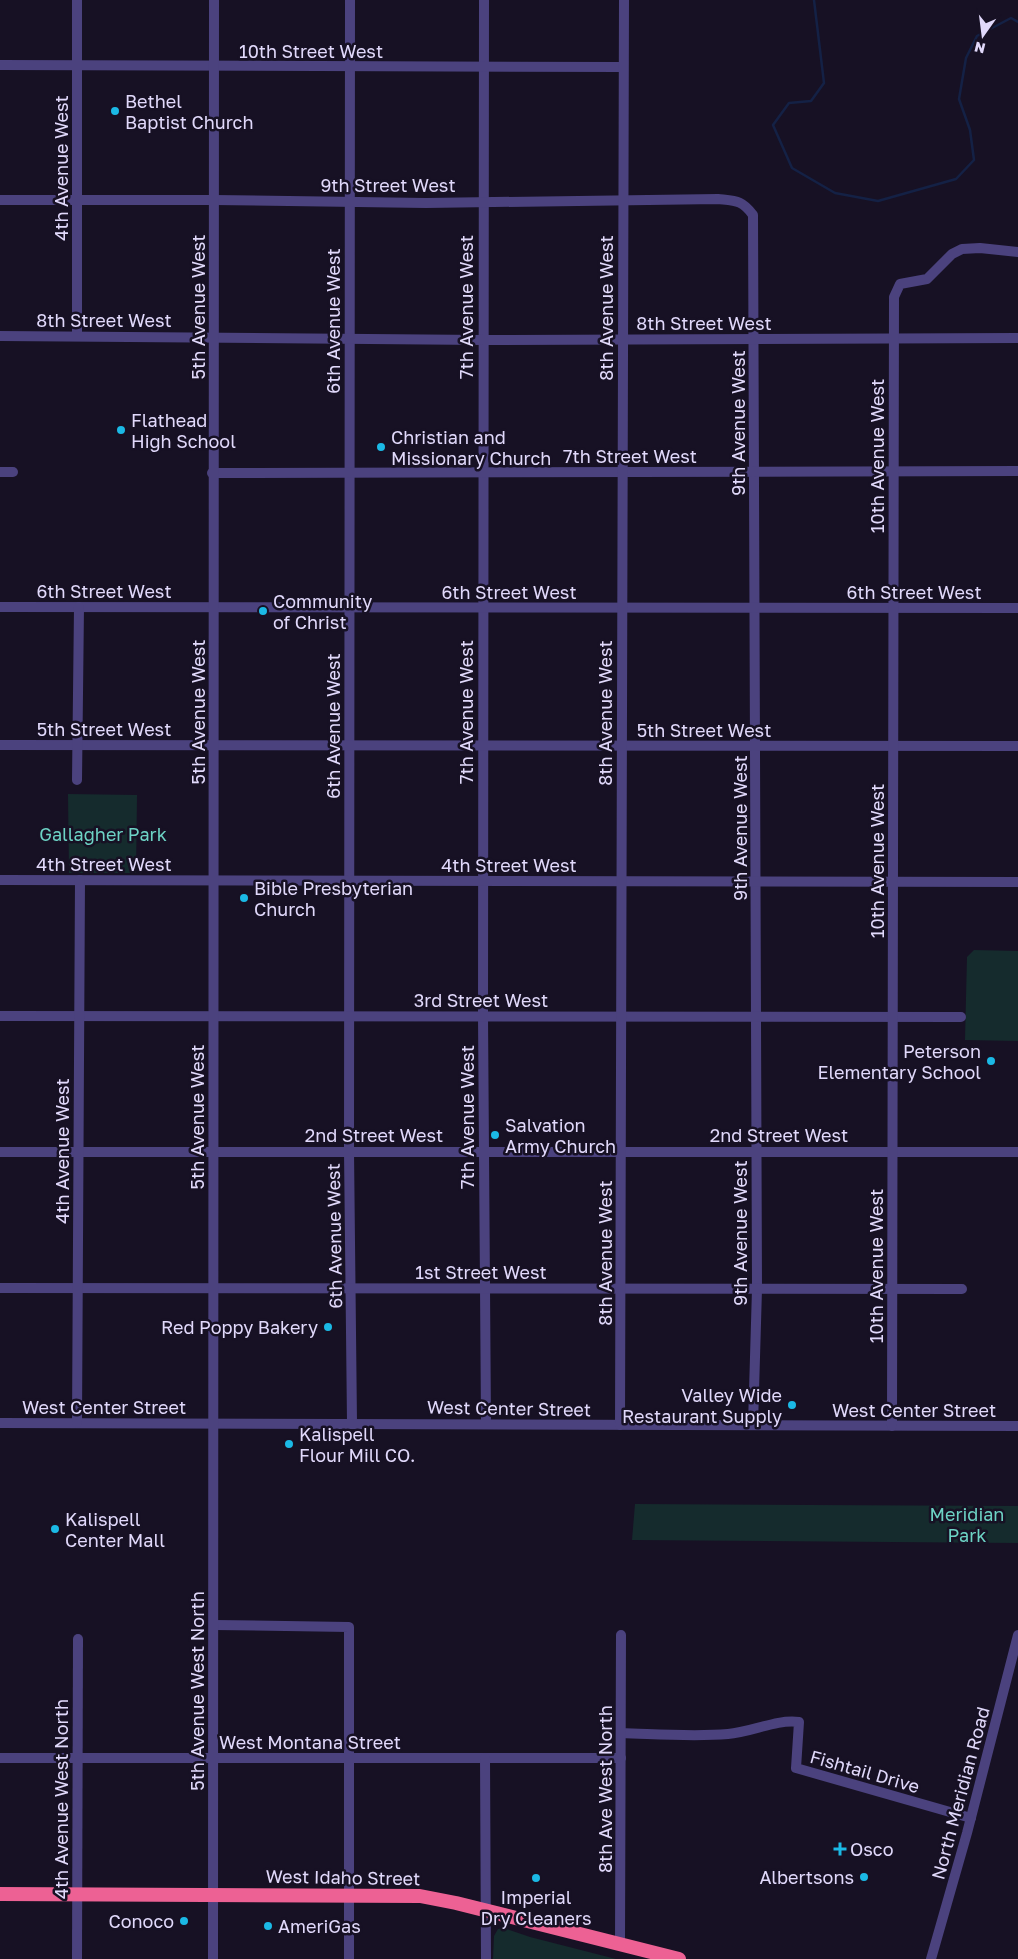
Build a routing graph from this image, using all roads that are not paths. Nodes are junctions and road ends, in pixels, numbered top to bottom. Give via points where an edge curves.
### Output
1 (77, 0) edge
2 (214, 0) edge
3 (350, 0) edge
4 (484, 0) edge
5 (624, 0) edge
6 (0, 65) edge
7 (77, 66) junction
8 (214, 66) junction
9 (350, 67) junction
10 (484, 67) junction
11 (622, 67) junction
12 (622, 199) junction
13 (0, 200) edge
14 (214, 200) junction
15 (78, 201) junction
16 (349, 201) junction
17 (483, 201) junction
18 (755, 231) joint
19 (1018, 252) edge
20 (76, 335) junction
21 (0, 336) edge
22 (214, 338) junction
23 (349, 338) junction
24 (893, 338) junction
25 (1018, 338) edge
26 (622, 339) junction
27 (482, 340) junction
28 (754, 340) junction
29 (1018, 471) edge
30 (0, 472) edge
31 (13, 472) dead end
32 (212, 472) junction
33 (483, 472) junction
34 (622, 472) junction
35 (756, 472) junction
36 (894, 472) junction
37 (349, 473) junction
38 (79, 606) junction
39 (0, 607) edge
40 (214, 607) junction
41 (349, 608) junction
42 (483, 608) junction
43 (621, 608) junction
44 (755, 608) junction
45 (1018, 608) edge
46 (893, 609) junction
47 (0, 745) edge
48 (78, 745) junction
49 (214, 745) junction
50 (350, 746) junction
51 (483, 746) junction
52 (622, 746) junction
53 (756, 746) junction
54 (893, 746) junction
55 (1018, 746) edge
56 (77, 780) dead end
57 (0, 880) edge
58 (80, 880) junction
59 (215, 881) junction
60 (483, 881) junction
61 (622, 881) junction
62 (893, 881) junction
63 (349, 882) junction
64 (756, 882) junction
65 (1018, 882) edge
66 (0, 1016) edge
67 (79, 1016) junction
68 (213, 1016) junction
69 (349, 1016) junction
70 (482, 1016) junction
71 (622, 1016) junction
72 (756, 1017) junction
73 (892, 1017) junction
74 (961, 1017) dead end
75 (349, 1151) junction
76 (757, 1151) junction
77 (0, 1152) edge
78 (78, 1152) junction
79 (214, 1152) junction
80 (484, 1152) junction
81 (622, 1152) junction
82 (893, 1152) junction
83 (1018, 1152) edge
84 (78, 1287) junction
85 (213, 1287) junction
86 (0, 1288) edge
87 (351, 1288) junction
88 (486, 1288) junction
89 (622, 1288) junction
90 (757, 1289) junction
91 (962, 1289) dead end
92 (892, 1290) junction
93 (0, 1422) edge
94 (352, 1422) junction
95 (77, 1423) junction
96 (214, 1423) junction
97 (486, 1423) junction
98 (620, 1425) junction
99 (754, 1425) junction
100 (892, 1426) junction
101 (1018, 1426) edge
102 (214, 1625) junction
103 (622, 1635) dead end
104 (1018, 1635) edge
105 (78, 1639) dead end
106 (621, 1733) junction
107 (0, 1758) edge
108 (78, 1758) junction
109 (213, 1758) junction
110 (349, 1758) junction
111 (485, 1758) junction
112 (621, 1758) junction
113 (971, 1818) junction
114 (0, 1894) edge
115 (78, 1894) junction
116 (349, 1894) junction
117 (213, 1895) junction
118 (486, 1911) junction
119 (620, 1944) junction
120 (77, 1959) edge
121 (213, 1959) edge
122 (349, 1959) edge
123 (486, 1959) edge
124 (679, 1959) edge
125 (931, 1959) edge

1 - 7 street, 4th Avenue West
2 - 8 street, 5th Avenue West
3 - 9 street, 6th Avenue West
4 - 10 street, 7th Avenue West
5 - 11 street, 8th Avenue West
6 - 7 street, 10th Street West
7 - 8 street, 10th Street West
7 - 15 street, 4th Avenue West
8 - 9 street, 10th Street West
8 - 14 street, 5th Avenue West
9 - 10 street, 10th Street West
9 - 16 street, 6th Avenue West
10 - 11 street, 10th Street West
10 - 17 street, 7th Avenue West
11 - 12 street, 8th Avenue West
12 - 17 street, 9th Street West
12 - 18 street, 9th Street West via 737,201 746,205 754,215
12 - 26 street, 8th Avenue West
13 - 15 street, 9th Street West
14 - 15 street, 9th Street West
14 - 16 street, 9th Street West
14 - 22 street, 5th Avenue West
15 - 20 street, 4th Avenue West
16 - 17 street, 9th Street West
16 - 23 street, 6th Avenue West
17 - 27 street, 7th Avenue West
18 - 28 street, 9th Avenue West
19 - 24 street, 10th Avenue West via 962,249 952,254 927,279 900,284 894,297
20 - 21 street, 8th Street West
20 - 22 street, 8th Street West
22 - 23 street, 8th Street West
22 - 32 street, 5th Avenue West
23 - 27 street, 8th Street West
23 - 37 street, 6th Avenue West
24 - 25 street, 8th Street West
24 - 28 street, 8th Street West
24 - 36 street, 10th Avenue West
26 - 27 street, 8th Street West
26 - 28 street, 8th Street West
26 - 34 street, 8th Avenue West
27 - 33 street, 7th Avenue West
28 - 35 street, 9th Avenue West
29 - 36 street, 7th Street West
30 - 31 street
32 - 37 street, 7th Street West
32 - 40 street, 5th Avenue West
33 - 34 street, 7th Street West
33 - 37 street, 7th Street West
33 - 42 street, 7th Avenue West
34 - 35 street, 7th Street West
34 - 43 street, 8th Avenue West
35 - 36 street, 7th Street West
35 - 44 street, 9th Avenue West
36 - 46 street, 10th Avenue West
37 - 41 street, 6th Avenue West
38 - 39 street, 6th Street West
38 - 40 street, 6th Street West
38 - 48 street
40 - 41 street, 6th Street West
40 - 49 street, 5th Avenue West
41 - 42 street, 6th Street West
41 - 50 street, 6th Avenue West
42 - 43 street, 6th Street West
42 - 51 street, 7th Avenue West
43 - 44 street, 6th Street West
43 - 52 street, 8th Avenue West
44 - 46 street, 6th Street West
44 - 53 street, 9th Avenue West
45 - 46 street, 6th Street West
46 - 54 street, 10th Avenue West
47 - 48 street, 5th Street West
48 - 49 street, 5th Street West
48 - 56 street
49 - 50 street, 5th Street West
49 - 59 street, 5th Avenue West
50 - 51 street, 5th Street West
50 - 63 street, 6th Avenue West
51 - 52 street, 5th Street West
51 - 60 street, 7th Avenue West
52 - 53 street, 5th Street West
52 - 61 street, 8th Avenue West
53 - 54 street, 5th Street West
53 - 64 street, 9th Avenue West
54 - 55 street, 5th Street West
54 - 62 street, 10th Avenue West
57 - 58 street, 4th Street West
58 - 59 street, 4th Street West
58 - 67 street, 4th Avenue West
59 - 63 street, 4th Street West
59 - 68 street, 5th Avenue West
60 - 61 street, 4th Street West
60 - 63 street, 4th Street West
60 - 70 street, 7th Avenue West
61 - 64 street, 4th Street West
61 - 71 street, 8th Avenue West
62 - 64 street, 4th Street West
62 - 65 street, 4th Street West
62 - 73 street, 10th Avenue West
63 - 69 street, 6th Avenue West
64 - 72 street, 9th Avenue West
66 - 67 street, 3rd Street West
67 - 68 street, 3rd Street West
67 - 78 street, 4th Avenue West
68 - 69 street, 3rd Street West
68 - 79 street, 5th Avenue West
69 - 70 street, 3rd Street West
69 - 75 street, 6th Avenue West
70 - 71 street, 3rd Street West
70 - 80 street, 7th Avenue West
71 - 72 street, 3rd Street West
71 - 81 street, 8th Avenue West
72 - 73 street, 3rd Street West
72 - 76 street, 9th Avenue West
73 - 74 street, 3rd Street West
73 - 82 street, 10th Avenue West
75 - 79 street, 2nd Street West
75 - 80 street, 2nd Street West
75 - 87 street, 6th Avenue West
76 - 81 street, 2nd Street West
76 - 82 street, 2nd Street West
76 - 90 street, 9th Avenue West
77 - 78 street, 2nd Street West
78 - 79 street, 2nd Street West
78 - 84 street, 4th Avenue West
79 - 85 street, 5th Avenue West
80 - 81 street, 2nd Street West
80 - 88 street, 7th Avenue West
81 - 89 street, 8th Avenue West
82 - 83 street, 2nd Street West
82 - 92 street, 10th Avenue West
84 - 85 street, 1st Street West
84 - 86 street, 1st Street West
84 - 95 street, 4th Avenue West
85 - 87 street, 1st Street West
85 - 96 street, 5th Avenue West
87 - 88 street, 1st Street West
87 - 94 street, 6th Avenue West
88 - 89 street, 1st Street West
88 - 97 street, 7th Avenue West
89 - 90 street, 1st Street West
89 - 98 street, 8th Avenue West
90 - 92 street, 1st Street West
90 - 99 street, 9th Avenue West
91 - 92 street, 1st Street West
92 - 100 street, 10th Avenue West
93 - 95 street, West Center Street
94 - 96 street, West Center Street
94 - 97 street, West Center Street
95 - 96 street, West Center Street
96 - 102 street, 5th Avenue West North
97 - 98 street, West Center Street
98 - 99 street, West Center Street
99 - 100 street, West Center Street
100 - 101 street, West Center Street
102 - 109 street, 5th Avenue West North
102 - 110 street via 348,1627
103 - 106 street, 8th Ave West North
104 - 113 street, North Meridian Road
105 - 108 street, 4th Avenue West North
106 - 112 street, 8th Ave West North
106 - 113 street, Fishtail Drive via 728,1734 788,1720 799,1722 796,1768
107 - 108 street, West Montana Street
108 - 109 street, West Montana Street
108 - 115 street, 4th Avenue West North
109 - 110 street, West Montana Street
109 - 117 street, 5th Avenue West North
110 - 111 street, West Montana Street
110 - 116 street
111 - 112 street, West Montana Street
111 - 118 street
112 - 119 street, 8th Ave West North
113 - 125 street, North Meridian Road
114 - 115 highway, West Idaho Street
115 - 117 highway, West Idaho Street
115 - 120 street, 4th Avenue West North
116 - 117 highway, West Idaho Street
116 - 118 highway, West Idaho Street via 420,1896
116 - 122 street
117 - 121 street, 5th Avenue West North
118 - 119 highway, West Idaho Street
118 - 123 street
119 - 124 highway, West Idaho Street

